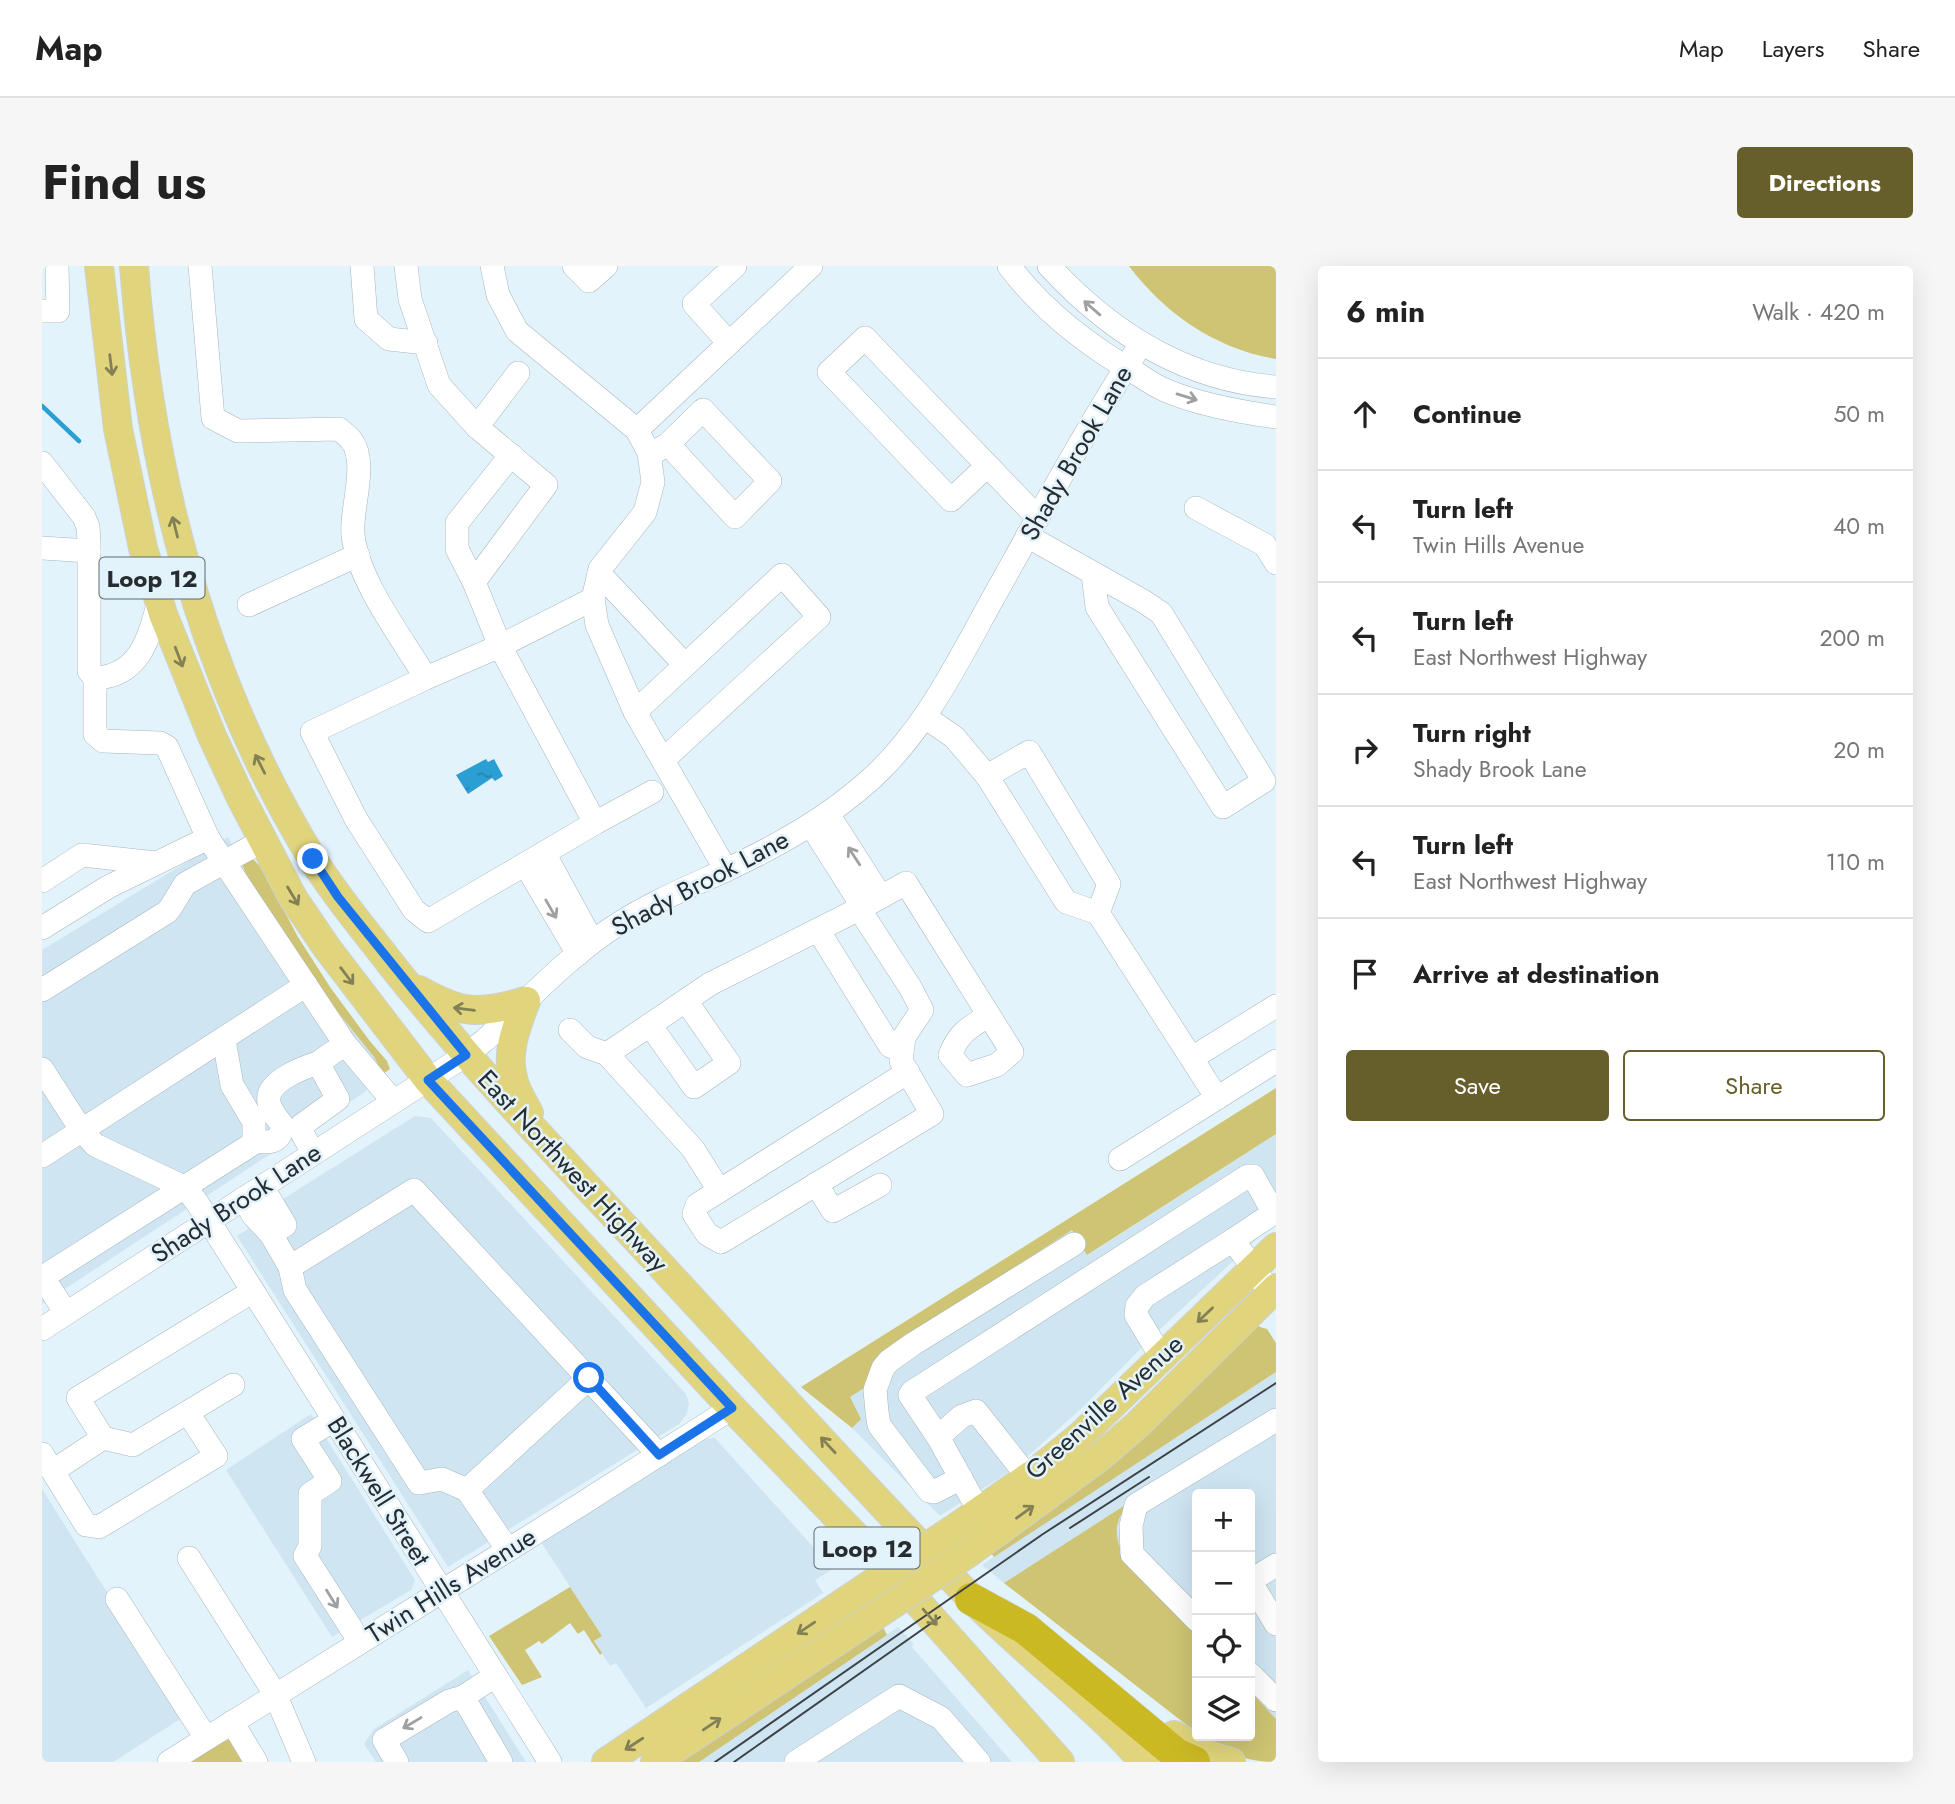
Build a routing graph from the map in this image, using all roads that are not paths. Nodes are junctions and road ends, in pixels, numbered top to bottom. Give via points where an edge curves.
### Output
1 (57, 266) edge
2 (99, 266) edge
3 (134, 266) edge
4 (200, 266) edge
5 (362, 266) edge
6 (406, 266) edge
7 (492, 266) edge
8 (574, 266) edge
9 (606, 266) edge
10 (735, 266) edge
11 (811, 266) edge
12 (1009, 266) edge
13 (1049, 266) edge
14 (42, 312) edge
15 (426, 343) junction
16 (729, 343) junction
17 (1140, 344) junction
18 (1125, 368) junction
19 (518, 373) dead end
20 (1276, 387) edge
21 (1274, 423) edge
22 (477, 427) junction
23 (637, 430) junction
24 (659, 449) junction
25 (511, 455) junction
26 (42, 463) edge
27 (987, 466) junction
28 (1196, 508) dead end
29 (1032, 527) junction
30 (42, 548) edge
31 (89, 551) junction
32 (358, 555) junction
33 (1276, 563) edge
34 (600, 573) junction
35 (1093, 574) junction
36 (474, 582) junction
37 (593, 599) junction
38 (159, 601) junction
39 (249, 605) dead end
40 (510, 641) junction
41 (685, 665) junction
42 (92, 675) junction
43 (426, 678) junction
44 (635, 712) junction
45 (925, 717) junction
46 (663, 760) junction
47 (987, 776) junction
48 (652, 792) dead end
49 (819, 819) junction
50 (595, 823) junction
51 (293, 824) junction
52 (208, 838) junction
53 (262, 841) junction
54 (534, 858) junction
55 (156, 863) junction
56 (225, 863) junction
57 (726, 870) junction
58 (42, 881) edge
59 (871, 902) junction
60 (1098, 913) junction
61 (42, 928) edge
62 (818, 930) junction
63 (585, 947) junction
64 (407, 984) junction
65 (306, 985) junction
66 (42, 990) edge
67 (526, 1001) junction
68 (686, 1001) junction
69 (1276, 1006) edge
70 (989, 1015) dead end
71 (650, 1025) junction
72 (570, 1030) dead end
73 (224, 1040) junction
74 (345, 1044) junction
75 (607, 1054) junction
76 (466, 1055) junction
77 (1192, 1058) junction
78 (905, 1061) junction
79 (1276, 1061) edge
80 (318, 1063) junction
81 (42, 1069) edge
82 (428, 1080) junction
83 (1217, 1098) junction
84 (393, 1101) junction
85 (82, 1131) junction
86 (254, 1140) junction
87 (550, 1148) junction
88 (313, 1153) junction
89 (42, 1156) edge
90 (1119, 1159) dead end
91 (816, 1184) junction
92 (880, 1185) dead end
93 (186, 1188) junction
94 (719, 1190) junction
95 (253, 1192) junction
96 (209, 1221) junction
97 (1233, 1240) junction
98 (1074, 1244) dead end
99 (1276, 1247) edge
100 (290, 1267) junction
101 (1254, 1268) junction
102 (42, 1276) edge
103 (253, 1291) junction
104 (1274, 1294) edge
105 (66, 1313) junction
106 (42, 1329) edge
107 (1162, 1358) junction
108 (589, 1378) junction
109 (233, 1385) dead end
110 (732, 1408) junction
111 (188, 1413) junction
112 (334, 1420) junction
113 (1276, 1420) edge
114 (938, 1437) junction
115 (103, 1438) junction
116 (659, 1455) junction
117 (360, 1461) junction
118 (47, 1463) edge
119 (1028, 1477) junction
120 (961, 1478) junction
121 (330, 1481) junction
122 (467, 1490) junction
123 (979, 1511) junction
124 (508, 1550) junction
125 (189, 1558) dead end
126 (1276, 1565) edge
127 (442, 1591) junction
128 (971, 1599) junction
129 (117, 1600) dead end
130 (1193, 1615) edge
131 (1276, 1624) edge
132 (1026, 1629) junction
133 (359, 1642) junction
134 (495, 1676) junction
135 (1254, 1678) edge
136 (996, 1692) junction
137 (275, 1694) junction
138 (463, 1697) junction
139 (1276, 1700) edge
140 (232, 1722) junction
141 (206, 1738) junction
142 (169, 1762) edge
143 (256, 1762) edge
144 (304, 1762) edge
145 (397, 1762) edge
146 (501, 1762) edge
147 (550, 1762) edge
148 (606, 1762) edge
149 (655, 1762) edge
150 (796, 1762) edge
151 (979, 1762) edge
152 (1037, 1762) edge
153 (1060, 1762) edge
154 (1144, 1762) edge
155 (1194, 1762) edge
156 (1231, 1762) edge

1 - 14 street via 58,311
2 -> 38 main road, East Northwest Highway / Loop 12 via 118,429
51 -> 3 main road, East Northwest Highway / Loop 12 via 230,698 200,617 159,454
4 - 32 street via 213,418 238,431 339,429 352,440 357,455 353,533
5 - 15 street via 366,319 389,339
6 - 15 street via 410,299
7 - 23 street via 498,295 517,331
8 - 9 street via 589,281
10 - 16 street via 694,304
11 - 16 street
12 - 18 street via 1052,313
17 -> 13 street via 1090,307
15 - 22 street via 439,385
16 - 23 street
17 - 18 street, Shady Brook Lane
17 - 20 street via 1198,371
18 -> 21 street via 1166,391
18 - 29 street, Shady Brook Lane
19 - 22 street
22 - 25 street
23 - 24 street
24 - 24 street via 735,517 770,481 703,410
24 - 34 street via 645,512
25 - 36 street via 457,523 457,549
25 - 36 street via 546,485
26 - 31 street via 84,517
27 - 27 street via 865,338 829,372 951,500
27 - 29 street
28 - 33 street via 1265,545
29 - 35 street
29 - 45 street, Shady Brook Lane
30 - 31 street
31 - 42 street
32 - 39 street
32 - 43 street via 365,579
34 - 37 street
34 - 41 street
35 - 35 street via 1161,613 1264,781 1223,807 1097,607
36 - 40 street
37 - 40 street
37 - 44 street via 597,625
38 - 42 street via 142,653 130,666 107,677
38 -> 53 main road, East Northwest Highway / Loop 12 via 212,736
40 - 43 street
40 - 50 street
41 - 44 street
41 - 46 street via 782,575 819,617
42 - 52 street via 94,734 103,741 164,744
43 - 54 street via 312,732 356,819 414,910 428,921
44 - 46 street
45 - 47 street via 954,737
45 - 49 street, Shady Brook Lane via 887,764
46 - 57 street
47 - 60 street via 1066,902
47 - 60 street via 1029,752 1109,884
48 - 50 street
49 - 57 street, Shady Brook Lane
49 - 59 street via 856,896
50 - 54 street
51 - 53 main road
51 - 64 main road, East Northwest Highway / Loop 12 via 338,897
52 - 55 street
52 - 56 street
53 - 56 street
53 -> 82 main road, East Northwest Highway / Loop 12 via 327,948
54 - 63 street
55 - 58 street via 82,855
55 - 61 street
56 - 65 street
56 - 66 street via 185,884 167,912
57 - 63 street, Shady Brook Lane via 663,898
59 - 62 street
59 - 70 street via 906,883
59 - 78 street via 865,918 922,1010 904,1037
60 - 77 street
62 - 68 street via 710,984
62 - 78 street via 890,1046
63 - 67 street, Shady Brook Lane
67 -> 64 main road via 476,1011 458,1009
64 - 76 main road, East Northwest Highway / Loop 12
65 - 73 street
65 - 74 street
67 - 76 street, Shady Brook Lane
67 - 87 main road via 510,1059 514,1083
68 - 71 street
68 - 71 street via 729,1063 694,1087
69 - 77 street
71 - 75 street
72 - 75 street via 587,1047
73 - 85 street
73 - 86 street via 232,1084 254,1122
74 - 80 street
74 - 84 street
75 - 94 street via 693,1149
76 - 82 street, Shady Brook Lane
76 - 87 main road, East Northwest Highway / Loop 12
77 - 83 street
78 - 91 street via 932,1114
78 - 94 street
79 - 83 street
80 - 86 street via 273,1086 268,1101 283,1130 275,1141
80 - 88 street via 338,1099 302,1125
81 - 85 street
82 - 84 street, Shady Brook Lane
82 - 110 main road, East Northwest Highway / Loop 12
83 - 90 street
84 - 88 street, Shady Brook Lane
85 - 89 street
85 - 93 street via 95,1145
86 - 93 street
128 -> 87 main road, East Northwest Highway / Loop 12
88 - 95 street, Shady Brook Lane
91 - 92 street via 833,1211
91 - 94 street via 721,1242 707,1234 694,1214 697,1205
93 - 96 street, Blackwell Street
93 - 102 street
95 - 96 street, Shady Brook Lane
95 - 100 street via 253,1215 278,1230
96 - 103 street, Blackwell Street
96 - 105 street, Shady Brook Lane
97 - 101 street
97 - 107 street via 1145,1296 1137,1306 1136,1315
97 - 114 street via 1272,1210 1253,1176 912,1392 915,1405
98 - 120 street via 883,1368 875,1390 879,1425 929,1491
99 - 101 main road, Greenville Avenue
100 - 108 street via 414,1189
100 - 122 street via 295,1290 419,1483 442,1479
101 - 104 street
101 -> 107 main road, Greenville Avenue
102 - 105 street
103 - 112 street, Blackwell Street
103 - 115 street via 78,1398
149 -> 104 main road, Greenville Avenue, bridge via 970,1552 1109,1449
105 - 106 street, Shady Brook Lane
107 - 119 main road, Greenville Avenue via 1079,1437
108 - 116 street
108 - 122 street
109 - 111 street
110 - 116 street, Twin Hills Avenue
110 -> 136 main road, East Northwest Highway / Loop 12 via 896,1578
111 - 115 street via 133,1445
111 - 118 street via 216,1456 99,1527 86,1525
112 - 117 street, Blackwell Street
112 - 121 street via 303,1439
113 - 130 street via 1258,1444 1136,1505 1132,1553
114 - 119 street via 962,1416 976,1411
114 - 120 street
115 - 118 street
116 - 124 street, Twin Hills Avenue
117 - 121 street
117 - 127 street, Blackwell Street
119 - 123 main road, Greenville Avenue
120 - 123 street
121 -> 133 street via 310,1494 310,1546 305,1556
122 - 124 street
123 -> 148 main road, Greenville Avenue, bridge
124 - 127 street, Twin Hills Avenue
125 - 137 street
126 - 131 street via 1250,1581
127 - 133 street, Twin Hills Avenue
127 - 134 street, Blackwell Street
128 - 132 highway
128 - 154 main road, East Northwest Highway / Loop 12
129 - 141 street
132 - 155 highway via 1176,1754
132 - 156 main road via 1073,1653 1172,1734 1210,1756
133 - 137 street, Twin Hills Avenue
134 - 138 street
134 - 147 street, Blackwell Street
135 - 139 street
136 - 152 main road
136 - 153 main road, East Northwest Highway / Loop 12
137 - 140 street, Twin Hills Avenue
137 - 144 street
138 -> 145 street via 384,1741
138 - 146 street
140 - 141 street, Twin Hills Avenue
140 - 143 street
141 - 142 street, Twin Hills Avenue
150 - 151 street via 899,1696 941,1718

